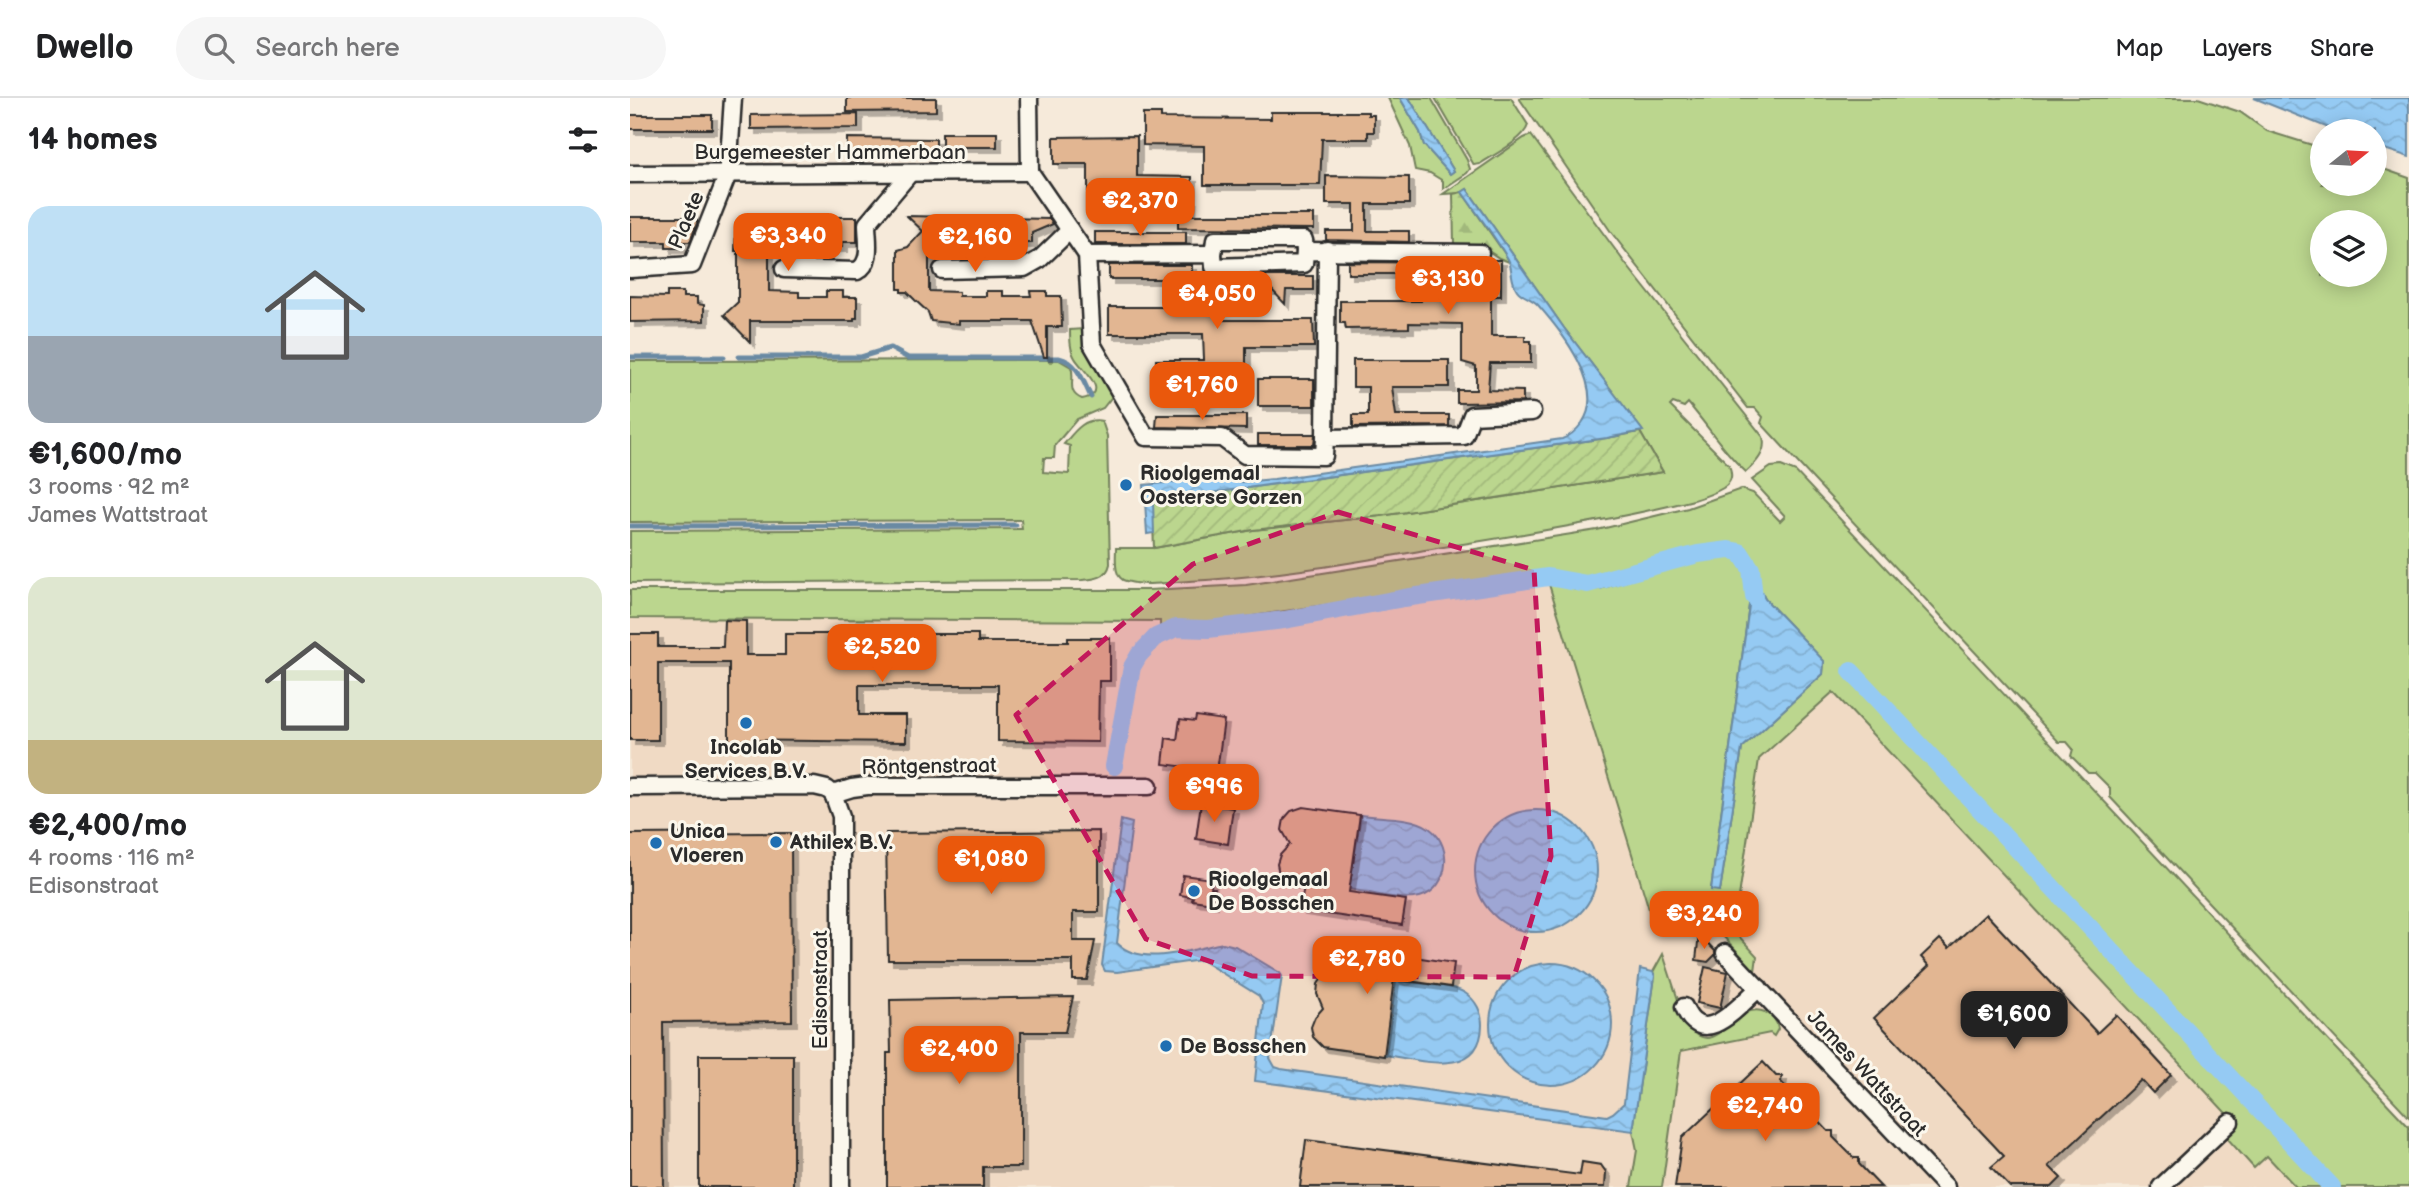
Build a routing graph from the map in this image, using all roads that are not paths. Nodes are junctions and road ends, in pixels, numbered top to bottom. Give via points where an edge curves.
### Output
1 (733, 98) edge
2 (1029, 98) edge
3 (1030, 172) junction
4 (910, 173) junction
5 (630, 174) edge
6 (728, 174) junction
7 (1070, 230) junction
8 (1327, 250) junction
9 (1305, 251) junction
10 (1480, 253) dead end
11 (1213, 254) junction
12 (1087, 255) junction
13 (630, 269) edge
14 (784, 269) dead end
15 (942, 270) dead end
16 (1532, 412) dead end
17 (1325, 438) junction
18 (1149, 786) dead end
19 (630, 787) edge
20 (833, 794) junction
21 (1725, 953) dead end
22 (1759, 988) junction
23 (1684, 1007) dead end
24 (2230, 1122) dead end
25 (841, 1187) edge
26 (1946, 1187) edge
27 (2161, 1187) edge

1 - 6 street
2 - 3 street
3 - 4 street, Burgemeester Hammerbaan
3 - 7 street
4 - 6 street, Burgemeester Hammerbaan
4 - 14 street via 867,224 864,267 857,271
5 - 6 street, Burgemeester Hammerbaan
6 - 13 street, Plaete via 692,265
7 - 12 street
7 - 15 street via 1024,268
8 - 9 street
8 - 10 street
8 - 17 street
9 - 11 street via 1304,240 1215,240
9 - 11 street via 1304,264 1214,267
11 - 12 street
12 - 17 street via 1092,344 1146,437 1222,438 1245,455 1324,456
16 - 17 street via 1472,415 1464,436
18 - 20 street, Röntgenstraat via 867,786
19 - 20 street, Röntgenstraat via 814,786
20 - 25 street, Edisonstraat via 841,816
21 - 22 street, James Wattstraat
22 - 23 street via 1728,1016 1709,1026 1692,1022
22 - 26 street, James Wattstraat
24 - 27 street

